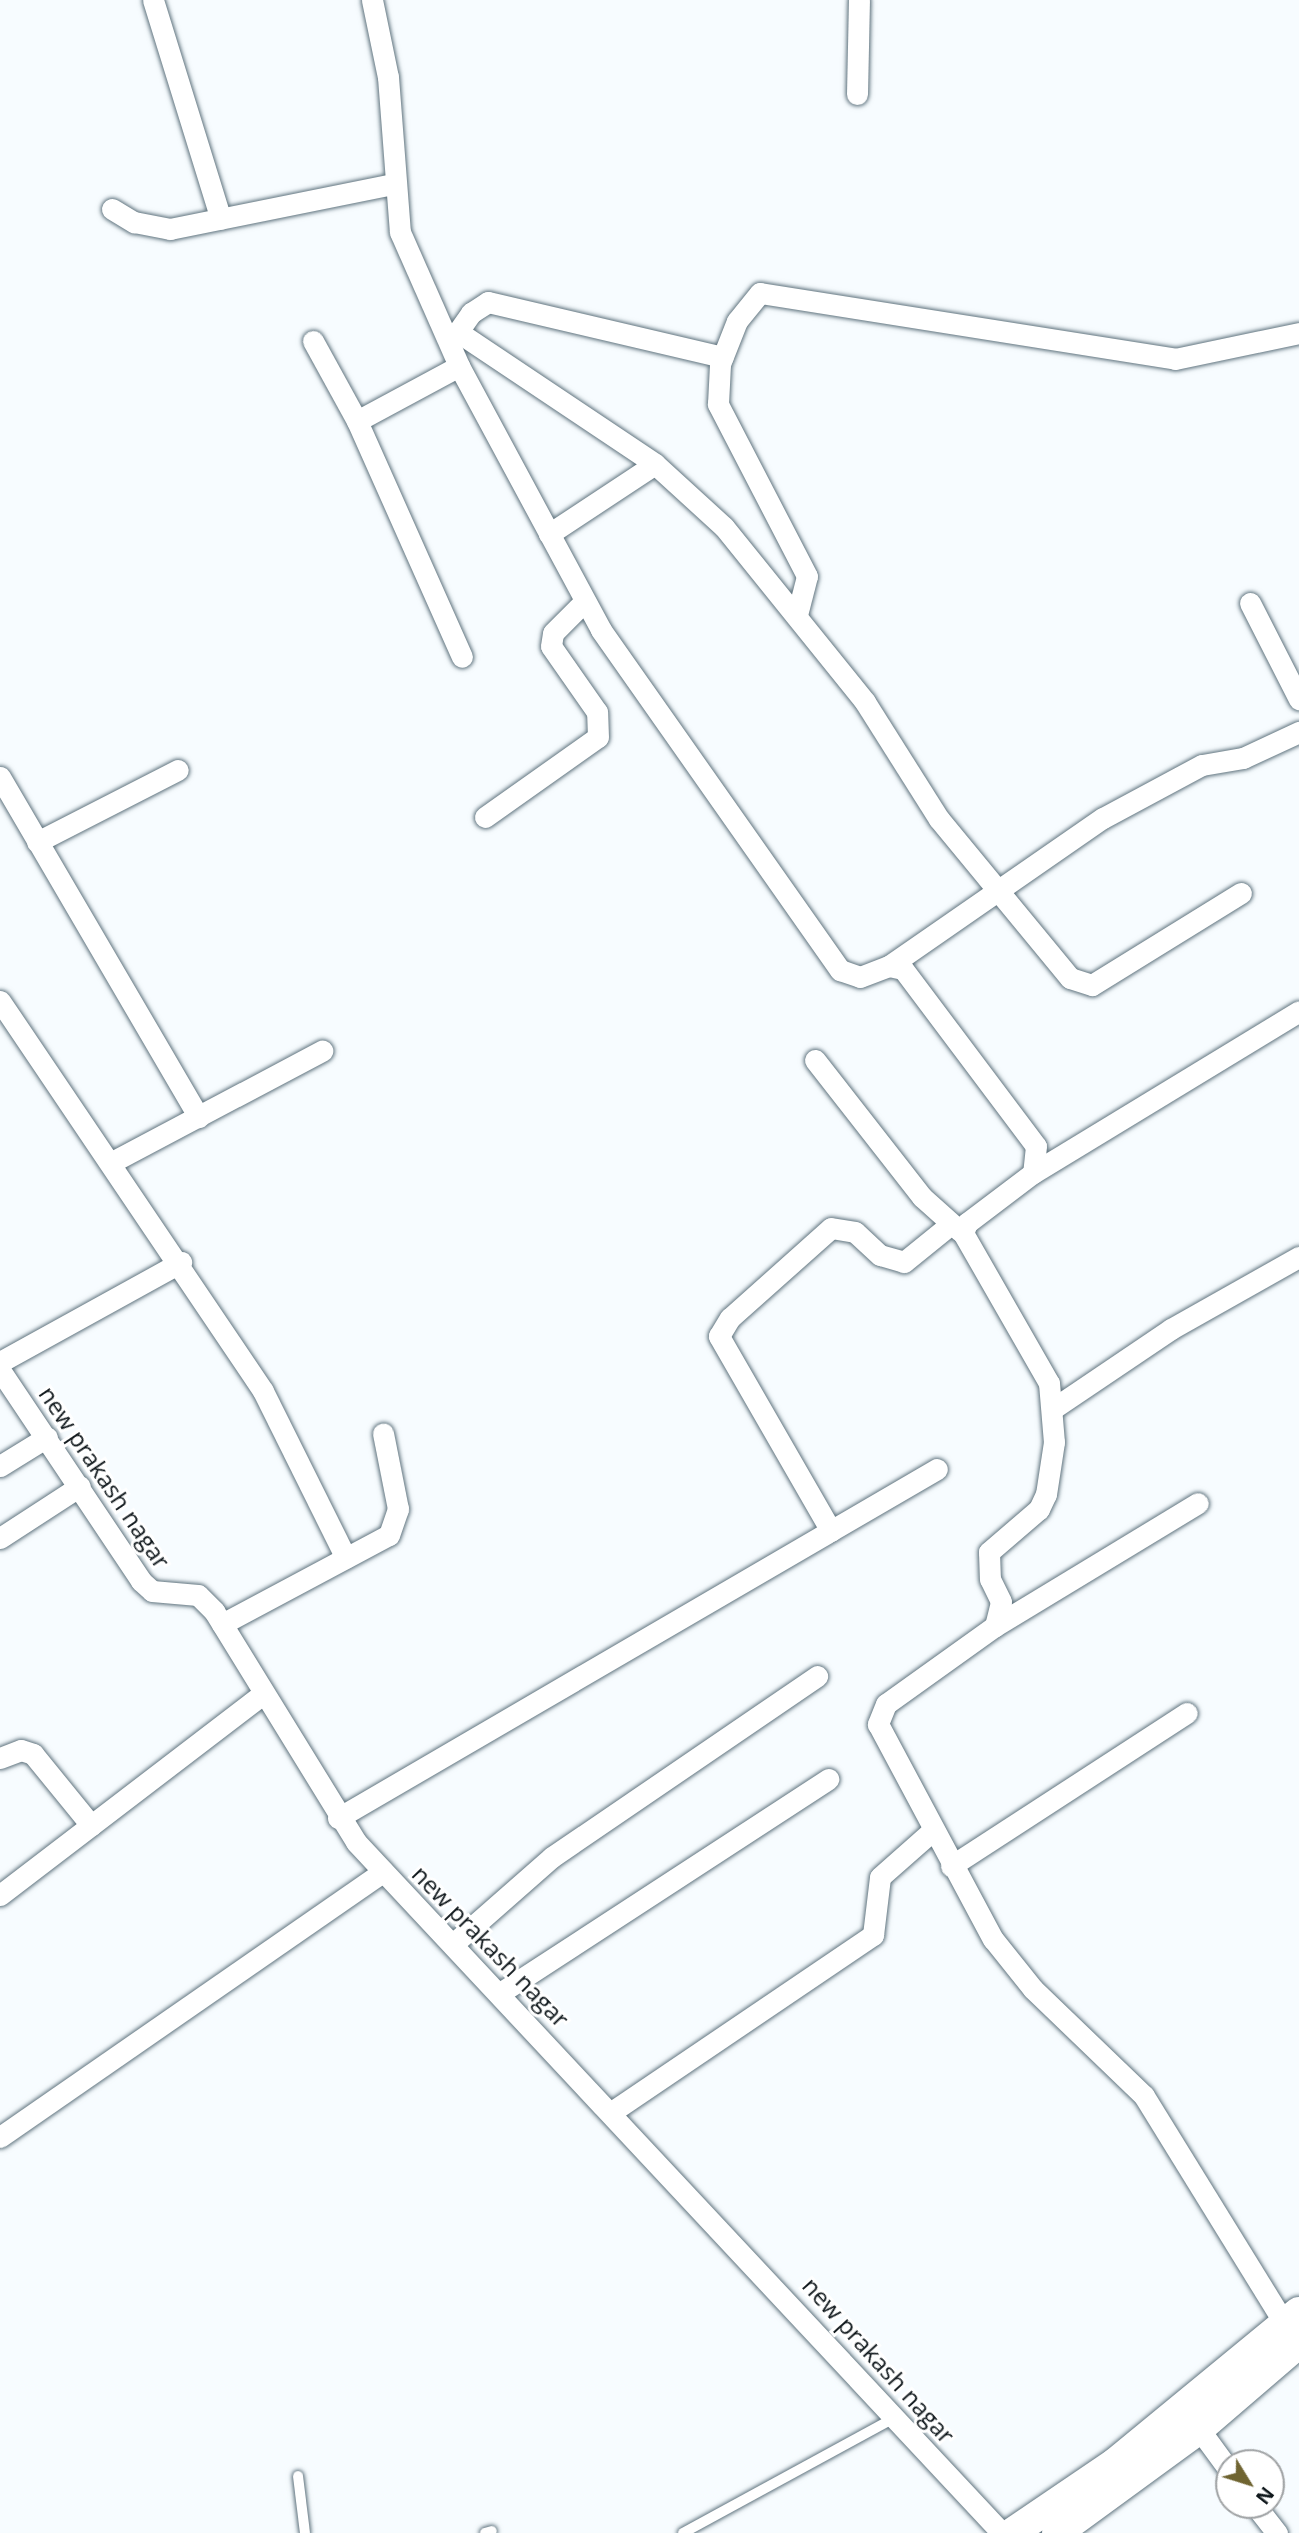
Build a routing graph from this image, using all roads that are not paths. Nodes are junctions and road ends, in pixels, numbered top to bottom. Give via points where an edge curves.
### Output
1 (153, 0) edge
2 (373, 0) edge
3 (859, 0) edge
4 (857, 94) dead end
5 (393, 184) junction
6 (112, 209) dead end
7 (220, 219) junction
8 (1299, 332) edge
9 (453, 338) junction
10 (313, 341) dead end
11 (723, 357) junction
12 (459, 366) junction
13 (358, 421) junction
14 (655, 464) junction
15 (549, 534) junction
16 (585, 601) junction
17 (1250, 603) dead end
18 (797, 615) junction
19 (462, 657) dead end
20 (1299, 699) edge
21 (1299, 732) edge
22 (178, 770) dead end
23 (0, 777) edge
24 (485, 817) dead end
25 (37, 842) junction
26 (997, 889) junction
27 (1241, 893) dead end
28 (889, 966) junction
29 (0, 1001) edge
30 (1299, 1012) edge
31 (322, 1051) dead end
32 (815, 1060) dead end
33 (199, 1117) junction
34 (112, 1162) junction
35 (1033, 1173) junction
36 (957, 1228) junction
37 (1299, 1257) edge
38 (181, 1262) junction
39 (0, 1362) edge
40 (0, 1370) edge
41 (1054, 1408) junction
42 (383, 1433) dead end
43 (47, 1437) junction
44 (0, 1466) edge
45 (937, 1469) dead end
46 (80, 1486) junction
47 (1198, 1503) dead end
48 (831, 1531) junction
49 (0, 1538) edge
50 (346, 1558) junction
51 (222, 1624) junction
52 (995, 1626) junction
53 (817, 1676) dead end
54 (263, 1694) junction
55 (1187, 1713) dead end
56 (0, 1758) edge
57 (828, 1779) dead end
58 (338, 1818) junction
59 (91, 1825) junction
60 (932, 1831) junction
61 (951, 1866) junction
62 (383, 1872) junction
63 (0, 1895) edge
64 (453, 1944) junction
65 (500, 1993) junction
66 (613, 2110) junction
67 (0, 2137) edge
68 (1295, 2331) edge
69 (896, 2417) junction
70 (1199, 2429) junction
71 (1215, 2451) edge
72 (299, 2476) dead end
73 (1266, 2519) edge
74 (305, 2533) edge
75 (683, 2533) edge
76 (1003, 2533) edge
77 (1012, 2533) edge
78 (1058, 2533) edge
79 (1277, 2533) edge

1 - 7 street
2 - 5 street via 388,77
3 - 4 street
5 - 7 street
5 - 9 street via 400,232
6 - 7 street via 161,228
8 - 11 street via 1175,359 774,291 749,302
9 - 11 street via 488,302
9 - 12 street
9 - 14 street
10 - 13 street
11 - 18 street via 716,382 728,430 807,576
12 - 13 street
12 - 15 street
13 - 19 street
14 - 15 street
14 - 18 street via 724,527
15 - 16 street
16 - 24 street via 553,633 551,646 597,712 598,737
16 - 28 street via 631,679 840,970 860,977
17 - 20 street
18 - 26 street via 865,702 939,819
21 - 26 street via 1243,758 1202,765 1103,818
22 - 25 street
23 - 25 street
25 - 33 street
26 - 27 street via 1070,978 1092,985
26 - 28 street
28 - 35 street via 912,979 1029,1133 1038,1162
29 - 34 street
30 - 35 street
31 - 33 street
32 - 36 street via 889,1157
33 - 34 street
34 - 38 street
35 - 36 street
36 - 41 street via 1049,1383
36 - 48 street via 904,1262 880,1255 855,1232 831,1228 730,1318 719,1336
37 - 41 street via 1171,1329
38 - 39 street
38 - 50 street via 283,1424
40 - 43 street, new prakash nagar
41 - 52 street via 1046,1494 1039,1509 989,1552 990,1579 1001,1602
42 - 50 street via 398,1521 377,1544
43 - 44 street
43 - 46 street, new prakash nagar
45 - 48 street
46 - 49 street
46 - 51 street, new prakash nagar via 141,1581 152,1591 198,1595
47 - 52 street
48 - 58 street
50 - 51 street
51 - 54 street, new prakash nagar
52 - 60 street via 879,1713 882,1737
53 - 64 street via 552,1857
54 - 58 street, new prakash nagar
54 - 59 street
55 - 61 street
56 - 59 street via 21,1750 33,1754
57 - 65 street
58 - 62 street, new prakash nagar
59 - 63 street
60 - 61 street
60 - 66 street via 880,1877 873,1935 856,1951
61 - 68 street via 1010,1963 1144,2096
62 - 64 street, new prakash nagar
62 - 67 street
64 - 65 street, new prakash nagar
65 - 66 street, new prakash nagar
66 - 69 street, new prakash nagar
68 - 70 main road
68 - 77 main road
69 - 75 lane
69 - 76 street, new prakash nagar
70 - 71 street
70 - 78 main road
72 - 74 lane
73 - 79 street

